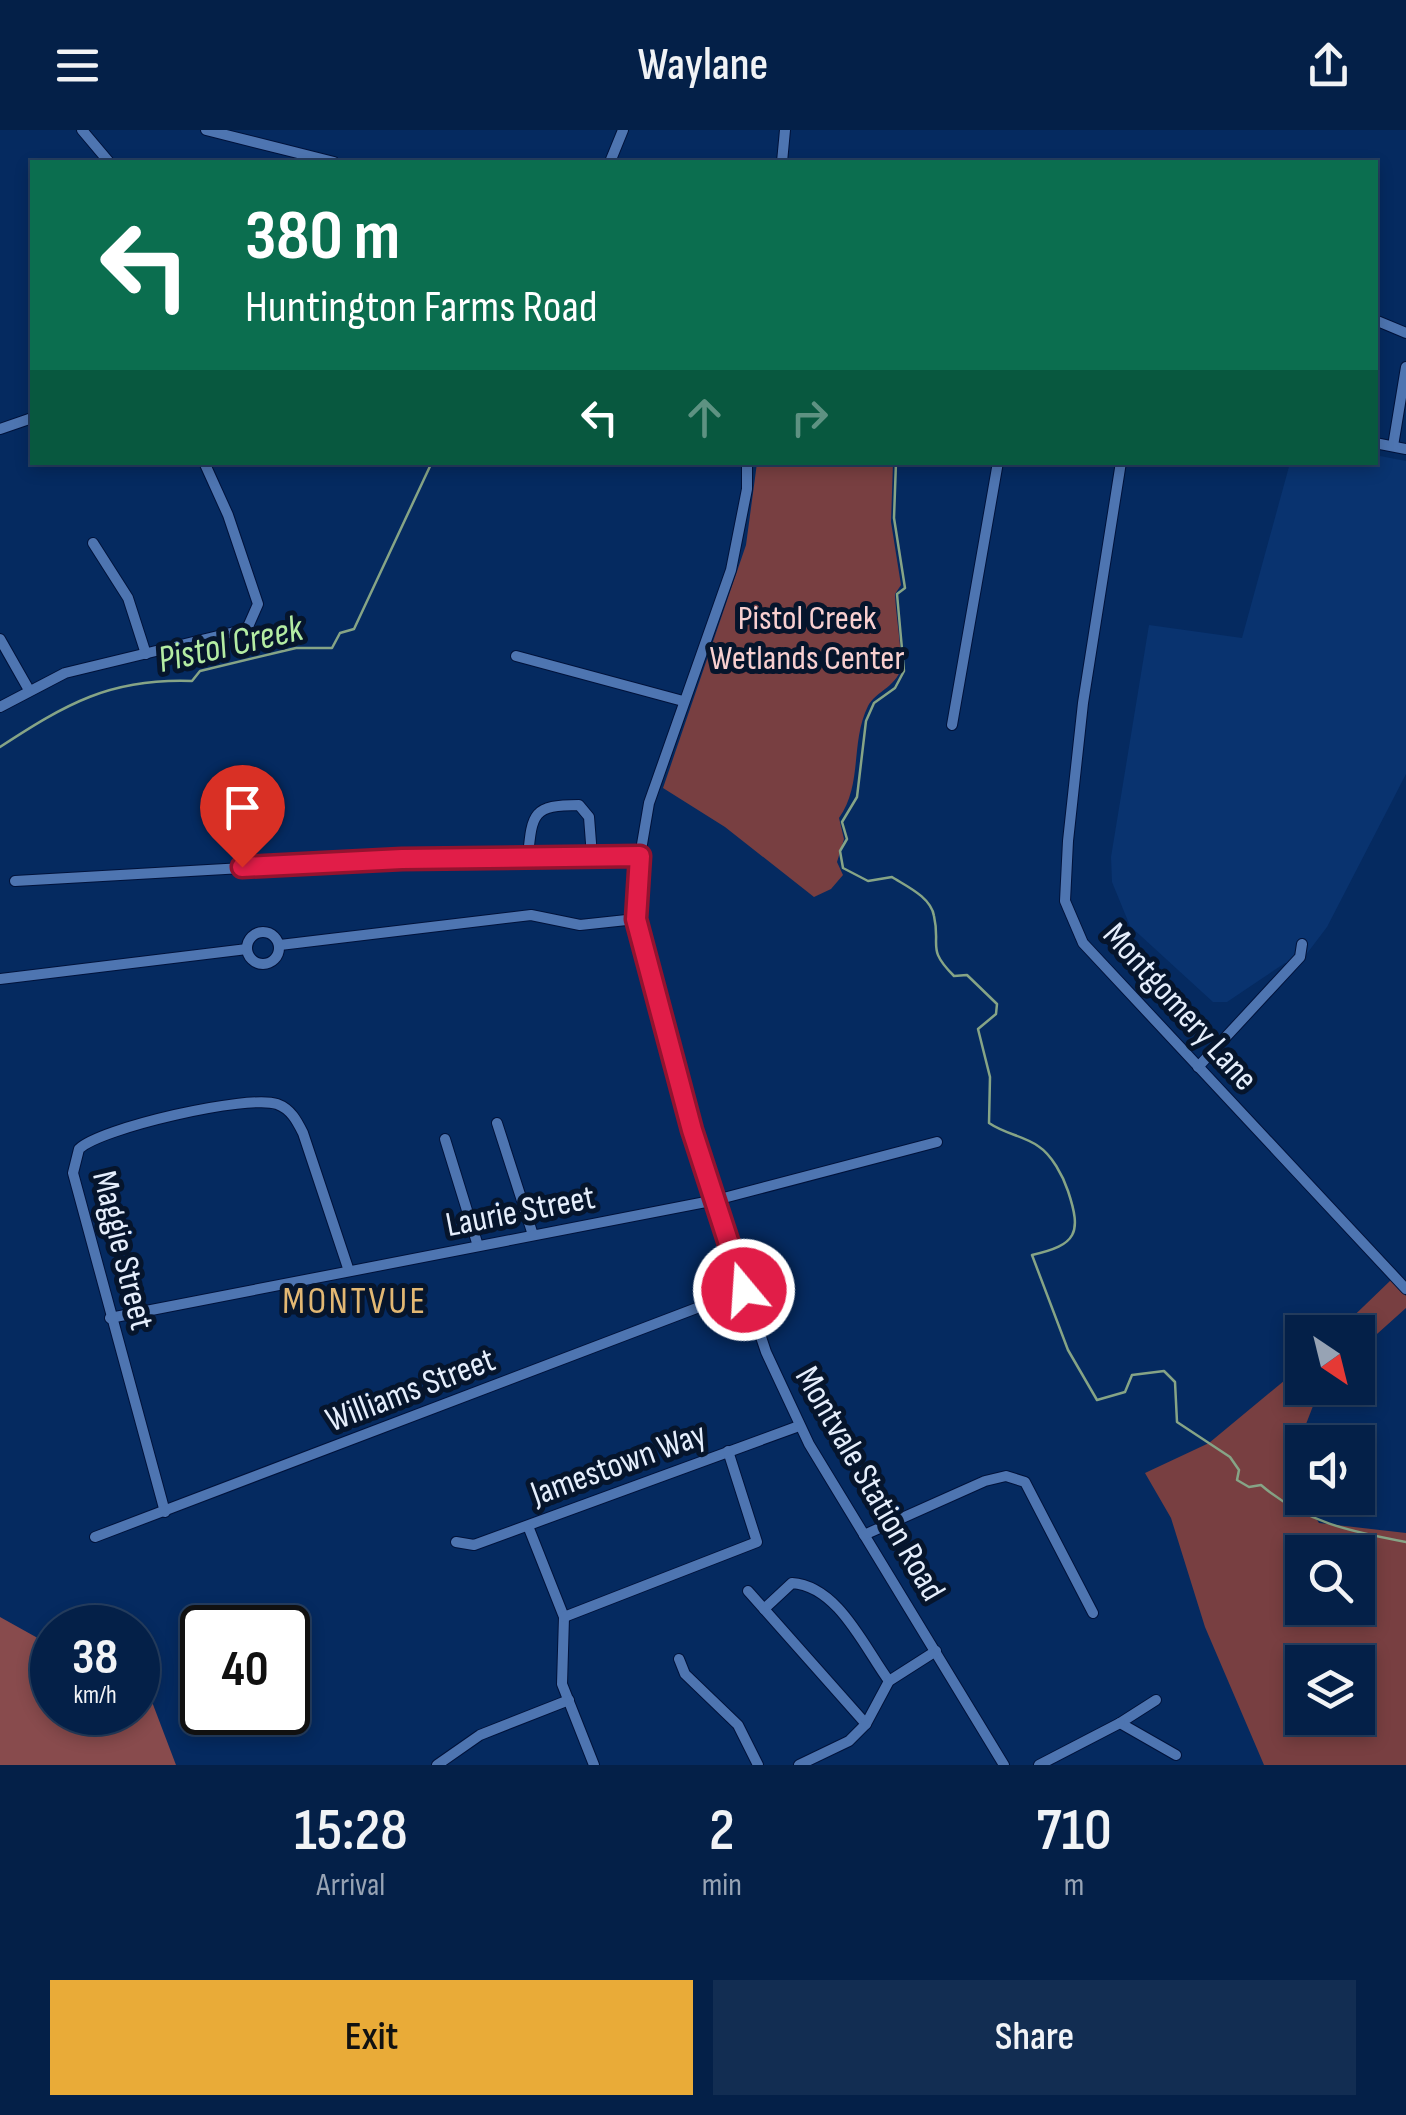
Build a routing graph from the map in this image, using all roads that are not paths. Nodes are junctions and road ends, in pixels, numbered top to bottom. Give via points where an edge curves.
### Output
1 (82, 130) edge
2 (206, 130) edge
3 (623, 130) edge
4 (785, 130) edge
5 (266, 136) edge
6 (107, 160) edge
7 (329, 160) edge
8 (611, 160) edge
9 (782, 160) edge
10 (1378, 321) edge
11 (1406, 333) edge
12 (1406, 367) edge
13 (30, 419) edge
14 (0, 429) edge
15 (1378, 444) edge
16 (1393, 446) junction
17 (1406, 448) edge
18 (205, 465) edge
19 (997, 465) edge
20 (1121, 465) edge
21 (745, 466) edge
22 (94, 542) dead end
23 (0, 639) edge
24 (146, 654) junction
25 (516, 656) dead end
26 (29, 690) junction
27 (684, 701) junction
28 (0, 707) edge
29 (952, 725) dead end
30 (528, 856) junction
31 (592, 856) junction
32 (640, 856) junction
33 (15, 881) dead end
34 (636, 919) junction
35 (1302, 944) dead end
36 (280, 945) junction
37 (247, 949) junction
38 (0, 979) edge
39 (1198, 1067) junction
40 (497, 1123) dead end
41 (446, 1138) dead end
42 (937, 1142) dead end
43 (716, 1200) junction
44 (532, 1235) junction
45 (478, 1246) junction
46 (349, 1271) junction
47 (1406, 1289) edge
48 (744, 1290) junction
49 (110, 1318) junction
50 (799, 1426) junction
51 (728, 1451) junction
52 (165, 1512) junction
53 (528, 1526) junction
54 (864, 1535) junction
55 (95, 1537) dead end
56 (456, 1542) dead end
57 (748, 1591) dead end
58 (764, 1609) junction
59 (1093, 1612) dead end
60 (564, 1617) junction
61 (936, 1650) junction
62 (680, 1659) dead end
63 (889, 1681) junction
64 (569, 1700) junction
65 (1156, 1700) dead end
66 (1120, 1723) junction
67 (866, 1724) junction
68 (1176, 1755) dead end
69 (443, 1763) edge
70 (594, 1765) edge
71 (758, 1765) edge
72 (799, 1765) edge
73 (1004, 1765) edge
74 (1039, 1765) edge

1 - 6 street
2 - 5 street via 242,142
3 - 8 street
4 - 9 street
5 - 7 street
10 - 11 street
12 - 16 street
13 - 14 street
15 - 16 street
16 - 17 street
18 - 24 street via 244,562 256,615 236,635
19 - 29 street
20 - 39 street, Montgomery Lane via 1083,703 1065,902 1082,943
21 - 27 street, Montvale Station Road via 731,570
22 - 24 street via 128,598
23 - 26 street
24 - 26 street via 65,673
25 - 27 street
26 - 28 street
27 - 32 street, Montvale Station Road via 649,803
30 - 31 street
30 - 31 street via 534,816 542,808 579,805 589,817
30 - 33 street
31 - 32 street
32 - 34 street, Montvale Station Road
34 - 36 street via 580,925 531,915
34 - 43 street, Montvale Station Road
35 - 39 street via 1300,958
36 - 37 street via 262,931
36 - 37 street via 265,964
37 - 38 street
39 - 47 street, Montgomery Lane
40 - 44 street
41 - 45 street
42 - 43 street, Laurie Street
43 - 44 street, Laurie Street
43 - 48 street, Montvale Station Road
44 - 45 street, Laurie Street
45 - 46 street, Laurie Street
46 - 49 street, Laurie Street
46 - 49 street, Maggie Street via 295,1118 275,1103 235,1104 100,1135 79,1149 73,1173
48 - 50 street, Montvale Station Road
48 - 52 street, Williams Street
49 - 52 street, Maggie Street
50 - 51 street, Jamestown Way
50 - 54 street, Montvale Station Road
51 - 53 street, Jamestown Way
51 - 60 street via 757,1542
52 - 55 street, Williams Street
53 - 56 street, Jamestown Way via 474,1545
53 - 60 street
54 - 59 street via 985,1481 1006,1476 1025,1482
54 - 61 street, Montvale Station Road
57 - 58 street
58 - 63 street via 792,1584 826,1593
58 - 67 street
60 - 64 street via 561,1670
61 - 63 street
61 - 73 street, Montvale Station Road
62 - 71 street via 685,1674 738,1726
63 - 67 street
64 - 69 street via 480,1736
64 - 70 street
65 - 66 street
66 - 68 street
66 - 74 street
67 - 72 street via 849,1741

